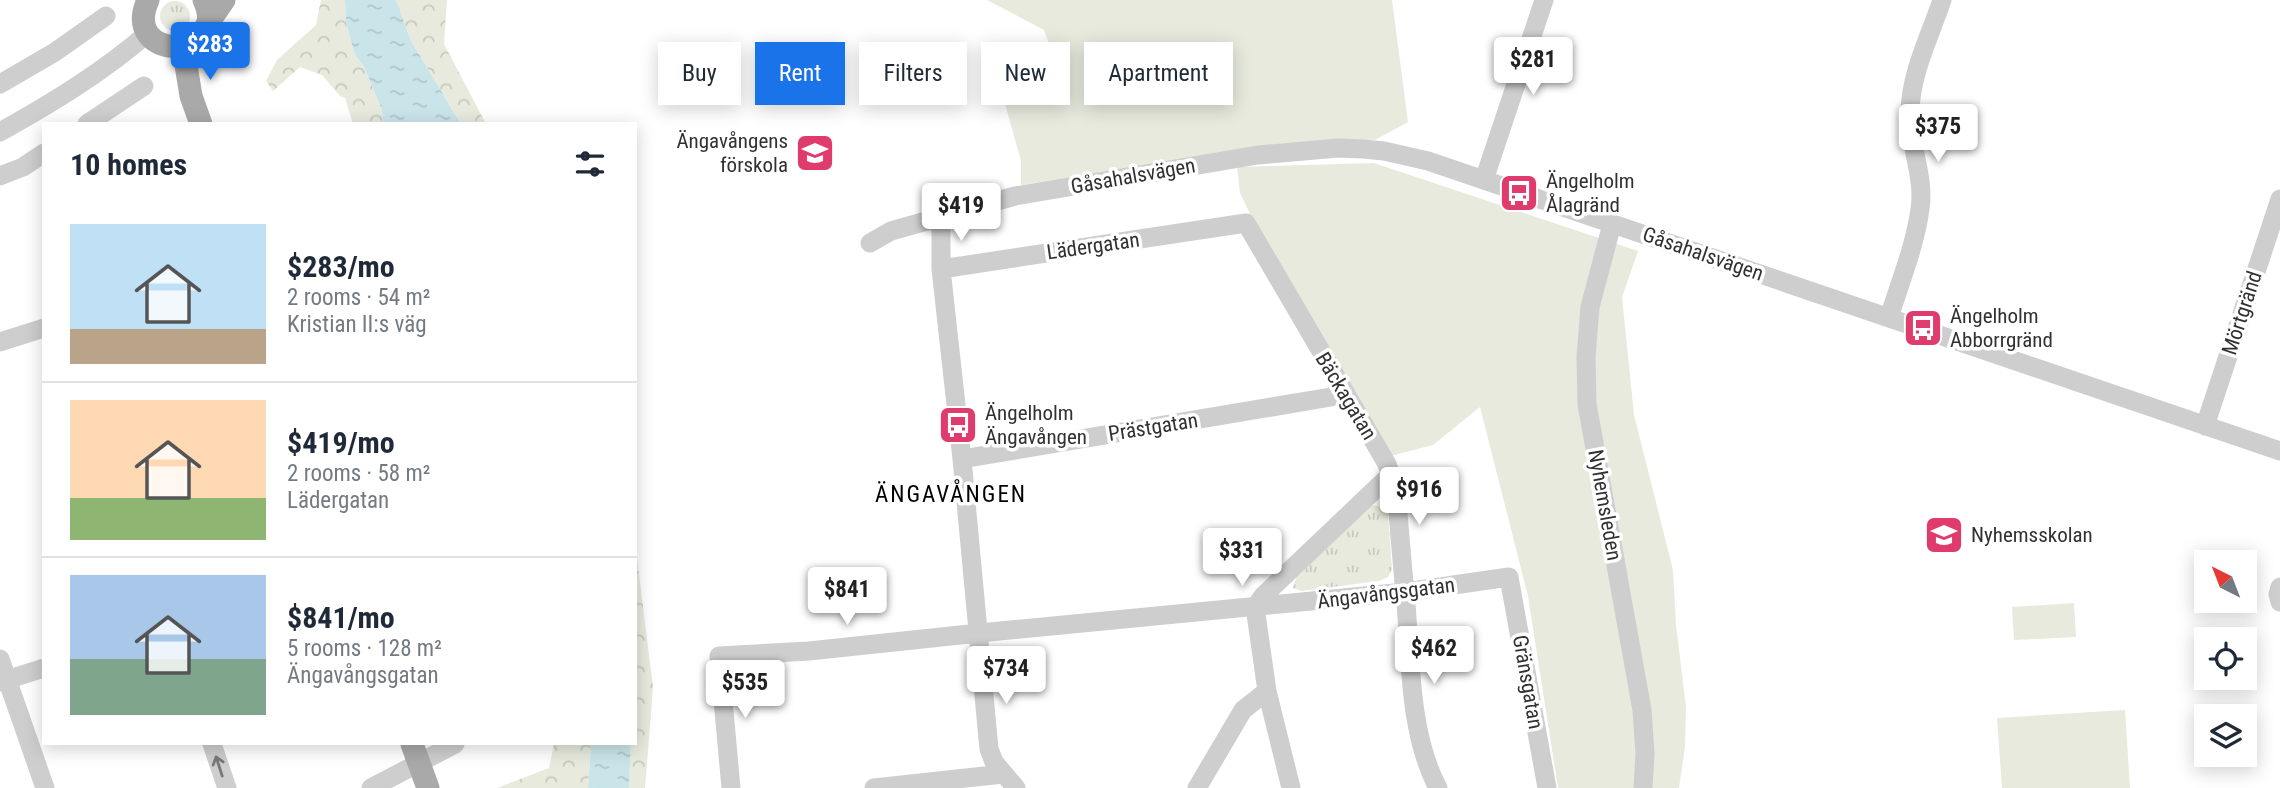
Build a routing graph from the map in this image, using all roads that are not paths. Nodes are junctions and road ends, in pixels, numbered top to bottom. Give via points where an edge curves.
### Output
1 (148, 0) edge
2 (204, 0) edge
3 (224, 0) edge
4 (1544, 0) edge
5 (1942, 0) edge
6 (106, 16) dead end
7 (206, 26) junction
8 (148, 33) junction
9 (183, 47) junction
10 (0, 84) edge
11 (144, 86) dead end
12 (90, 122) edge
13 (200, 122) edge
14 (0, 132) edge
15 (42, 154) edge
16 (0, 176) edge
17 (1484, 180) junction
18 (2280, 200) edge
19 (941, 217) junction
20 (1245, 223) joint
21 (1612, 224) junction
22 (870, 243) dead end
23 (941, 269) junction
24 (1889, 317) junction
25 (42, 329) edge
26 (0, 342) edge
27 (1342, 390) junction
28 (2205, 426) junction
29 (2280, 451) edge
30 (962, 459) junction
31 (1393, 478) junction
32 (1509, 577) joint
33 (2280, 587) edge
34 (1405, 588) junction
35 (2280, 602) edge
36 (1255, 607) junction
37 (979, 633) junction
38 (0, 659) edge
39 (42, 669) edge
40 (4, 681) edge
41 (1267, 691) junction
42 (212, 745) edge
43 (451, 745) edge
44 (415, 753) edge
45 (1009, 781) edge
46 (45, 788) edge
47 (227, 788) edge
48 (371, 788) edge
49 (428, 788) edge
50 (731, 788) edge
51 (874, 788) edge
52 (1197, 788) edge
53 (1291, 788) edge
54 (1438, 788) edge
55 (1547, 788) edge
56 (1643, 788) edge

1 - 8 main road via 144,18
2 - 7 main road
3 - 7 main road
4 - 17 street
5 - 24 street via 1914,79 1910,115 1921,208
6 - 10 street
7 - 9 main road via 198,40
8 - 9 main road via 167,47
8 - 14 street via 57,101
9 - 13 main road
11 - 12 street
15 - 16 street
17 - 19 street, Gåsahalsvägen via 1384,150 1338,148 1258,155 1083,184 1015,196
17 - 21 street, Gåsahalsvägen
18 - 28 street, Mörtgränd
19 - 22 street, Gåsahalsvägen via 891,231
19 - 23 street
20 - 23 street, Lädergatan
20 - 27 street, Bäckagatan
21 - 24 street, Gåsahalsvägen
21 - 56 street, Nyhemsleden via 1590,307 1587,404 1642,710
23 - 30 street
24 - 28 street, Gåsahalsvägen
25 - 26 street
27 - 30 street, Prästgatan via 1331,397
27 - 31 street, Bäckagatan
28 - 29 street, Gåsahalsvägen
30 - 37 street
31 - 34 street, Bäckagatan
31 - 36 street via 1384,481
32 - 34 street, Ängavångsgatan
32 - 55 street, Gränsgatan
33 - 35 street
34 - 36 street, Ängavångsgatan
34 - 54 street, Bäckagatan via 1418,732
36 - 37 street, Ängavångsgatan
36 - 41 street
37 - 45 street via 989,749
37 - 50 street, Ängavångsgatan via 719,656
38 - 40 street
39 - 40 street
40 - 46 street
41 - 52 street via 1243,710
41 - 53 street
47 -> 42 street
43 - 44 street
44 - 48 street
44 - 49 main road
45 - 51 street

